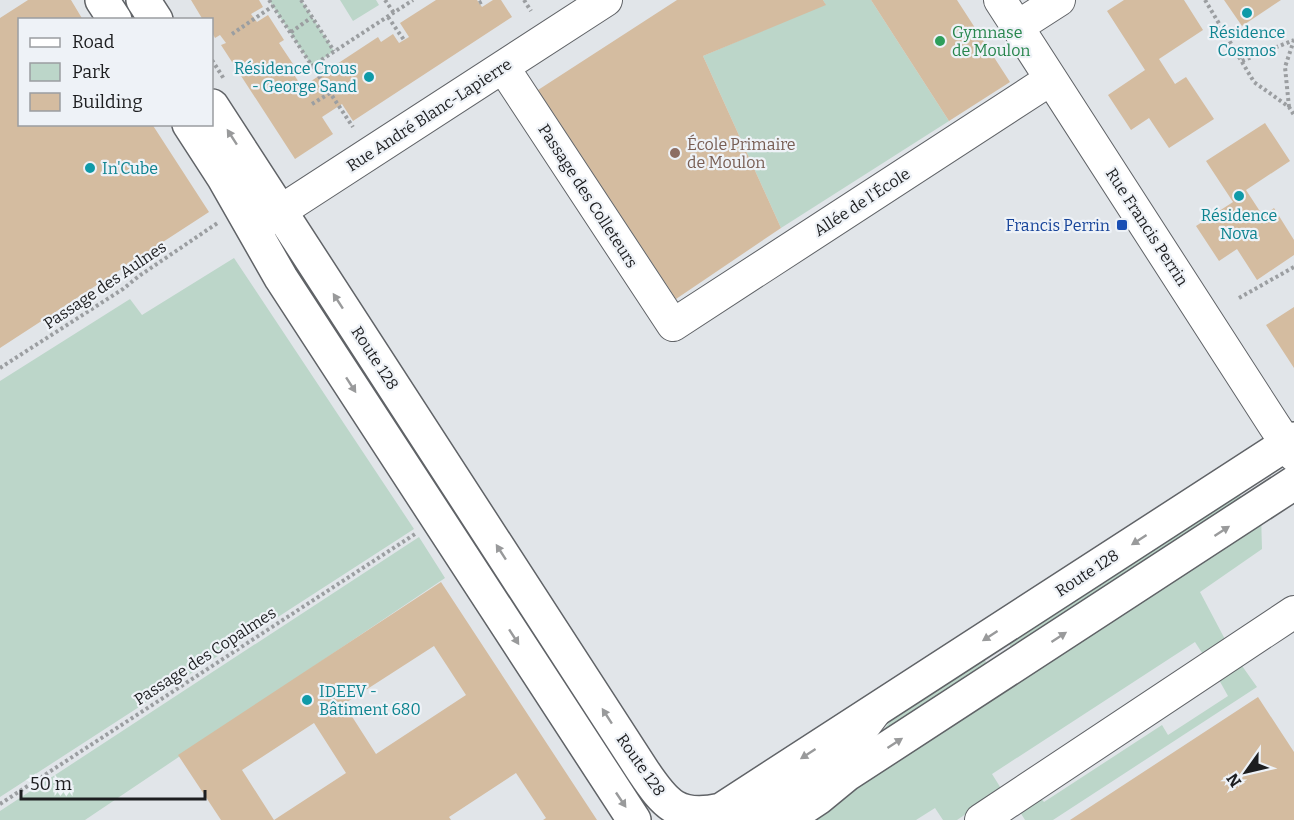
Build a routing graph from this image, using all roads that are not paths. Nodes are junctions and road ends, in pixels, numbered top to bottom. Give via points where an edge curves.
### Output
1 (102, 0) edge
2 (143, 0) edge
3 (606, 0) edge
4 (1000, 0) edge
5 (1059, 0) edge
6 (114, 18) edge
7 (155, 18) edge
8 (1017, 27) junction
9 (503, 67) junction
10 (1051, 79) junction
11 (213, 108) edge
12 (190, 126) edge
13 (281, 211) junction
14 (253, 229) junction
15 (674, 326) joint
16 (1293, 465) edge
17 (1294, 612) edge
18 (874, 712) junction
19 (656, 790) junction
20 (634, 820) edge
21 (669, 820) edge
22 (752, 820) edge
23 (785, 820) edge
24 (981, 820) edge

1 - 6 main road
2 - 7 main road
3 - 9 street, Rue André Blanc-Lapierre
4 - 8 street, Rue Francis Perrin
5 - 8 street
8 - 10 street, Rue Francis Perrin
9 - 13 street, Rue André Blanc-Lapierre
9 - 15 street, Passage des Colleteurs
10 - 15 street, Allée de l'École
10 - 16 street, Rue Francis Perrin
13 -> 11 main road, Route 128
12 - 14 main road
13 - 14 street, Rue André Blanc-Lapierre
19 -> 13 main road, Route 128
14 -> 20 main road via 281,278
16 -> 18 main road, Route 128
23 -> 16 main road
17 - 24 street
18 -> 19 main road, Route 128 via 721,810 705,815 688,814 672,807
18 - 22 street via 841,757
19 - 21 street

